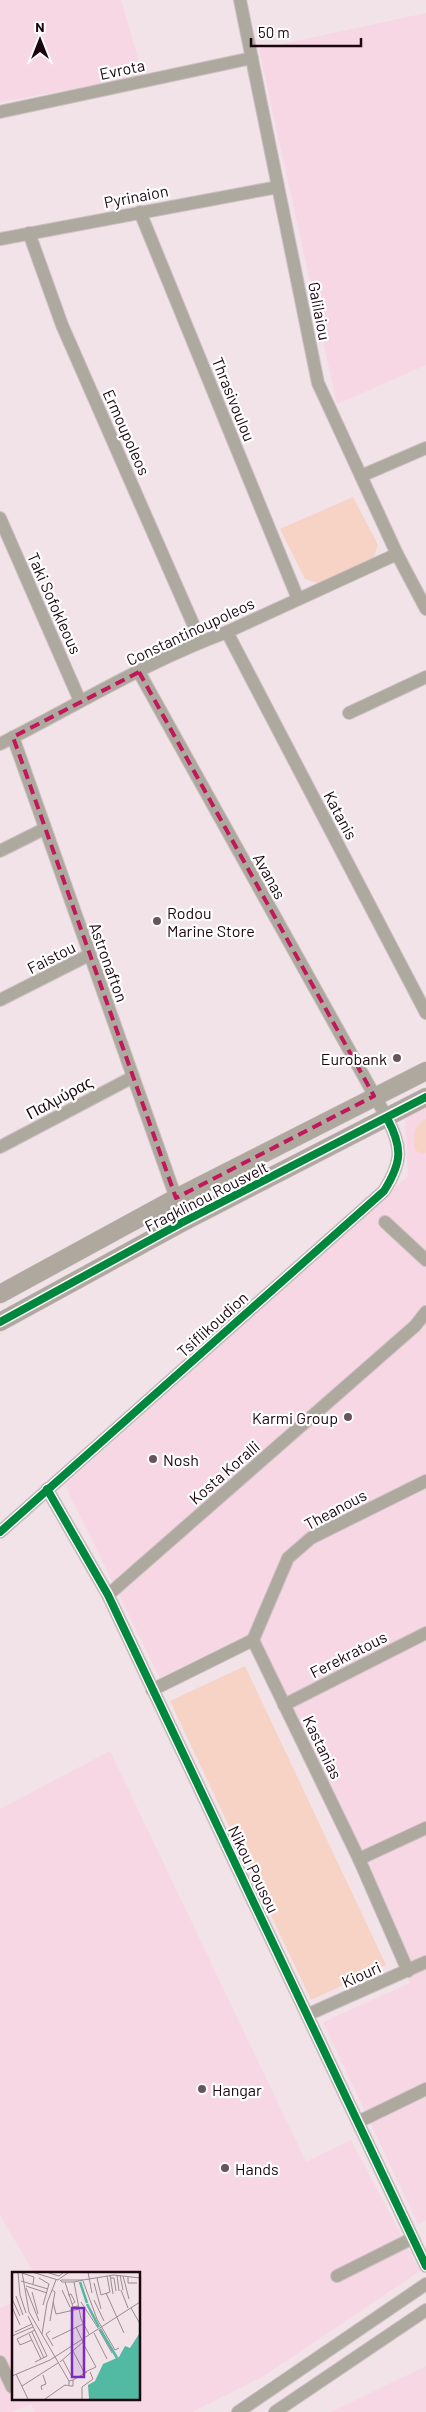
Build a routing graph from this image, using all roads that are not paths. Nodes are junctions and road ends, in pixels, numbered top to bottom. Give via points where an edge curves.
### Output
1 (240, 0) edge
2 (252, 58) junction
3 (0, 112) edge
4 (278, 187) junction
5 (140, 212) junction
6 (29, 233) junction
7 (0, 239) edge
8 (426, 448) edge
9 (361, 476) junction
10 (0, 518) edge
11 (397, 554) junction
12 (298, 599) junction
13 (426, 609) edge
14 (227, 632) junction
15 (201, 642) junction
16 (139, 672) junction
17 (426, 677) edge
18 (80, 701) junction
19 (349, 713) dead end
20 (13, 737) junction
21 (0, 744) edge
22 (44, 829) junction
23 (0, 852) edge
24 (90, 955) junction
25 (0, 1000) edge
26 (426, 1013) edge
27 (426, 1071) edge
28 (133, 1077) junction
29 (374, 1096) junction
30 (426, 1097) edge
31 (387, 1118) junction
32 (0, 1147) edge
33 (176, 1198) junction
34 (385, 1222) dead end
35 (426, 1260) edge
36 (0, 1294) edge
37 (426, 1312) edge
38 (0, 1322) edge
39 (426, 1481) edge
40 (47, 1489) junction
41 (0, 1532) edge
42 (108, 1595) junction
43 (426, 1633) edge
44 (253, 1640) junction
45 (152, 1690) junction
46 (284, 1705) junction
47 (426, 1828) edge
48 (359, 1859) junction
49 (426, 1962) edge
50 (408, 1971) junction
51 (308, 2014) junction
52 (426, 2089) edge
53 (358, 2122) junction
54 (411, 2239) junction
55 (426, 2266) edge
56 (337, 2276) dead end
57 (426, 2284) edge
58 (426, 2310) edge
59 (0, 2362) edge
60 (12, 2387) dead end
61 (238, 2412) edge
62 (275, 2412) edge

1 - 2 street, Galilaiou
2 - 3 street, Evrota
2 - 4 street, Galilaiou
4 - 5 street, Pyrinaion
4 - 9 street, Galilaiou via 318,383
5 - 6 street, Pyrinaion
5 - 12 street, Thrasivoulou
6 - 7 street, Pyrinaion
6 - 15 street, Ermoupoleos via 62,325
8 - 9 street
9 - 11 street, Galilaiou
10 - 18 street, Taki Sofokleous
11 - 12 street, Constantinoupoleos
11 - 13 street, Galilaiou
12 - 14 street, Constantinoupoleos
14 - 15 street, Constantinoupoleos
14 - 26 street, Katanis
15 - 16 street, Constantinoupoleos
16 - 18 street, Constantinoupoleos
16 - 29 street, Avanas
17 - 19 street
18 - 20 street, Constantinoupoleos
20 - 21 street, Constantinoupoleos
20 - 22 street, Astronafton
22 - 23 street
22 - 24 street, Astronafton
24 - 25 street, Faistou
24 - 28 street, Astronafton
27 - 29 main road, Fragklinou Rousvelt
28 - 32 street, Παλμύρας
28 - 33 street, Astronafton
29 - 31 street, Tsiflikoudion
29 - 33 main road, Fragklinou Rousvelt
30 - 31 main road, Fragklinou Rousvelt
31 - 38 main road, Fragklinou Rousvelt via 183,1222
31 - 40 street, Tsiflikoudion via 397,1137 400,1157 384,1191
33 - 36 main road, Fragklinou Rousvelt
34 - 35 street
37 - 42 street, Kosta Koralli via 415,1326
39 - 44 street, Theanous via 311,1538 288,1558
40 - 41 street, Tsiflikoudion
40 - 42 street, Nikou Pousou
42 - 45 street, Nikou Pousou
43 - 46 street, Ferekratous
44 - 45 street
44 - 46 street, Kastanias
45 - 51 street, Nikou Pousou
46 - 48 street, Kastanias
47 - 48 street
48 - 50 street, Kastanias
49 - 50 street, Kiouri
50 - 51 street, Kiouri
51 - 53 street, Nikou Pousou
52 - 53 street
53 - 54 street, Nikou Pousou
54 - 55 street, Nikou Pousou
54 - 56 street
57 - 61 street
58 - 62 street
59 - 60 street

